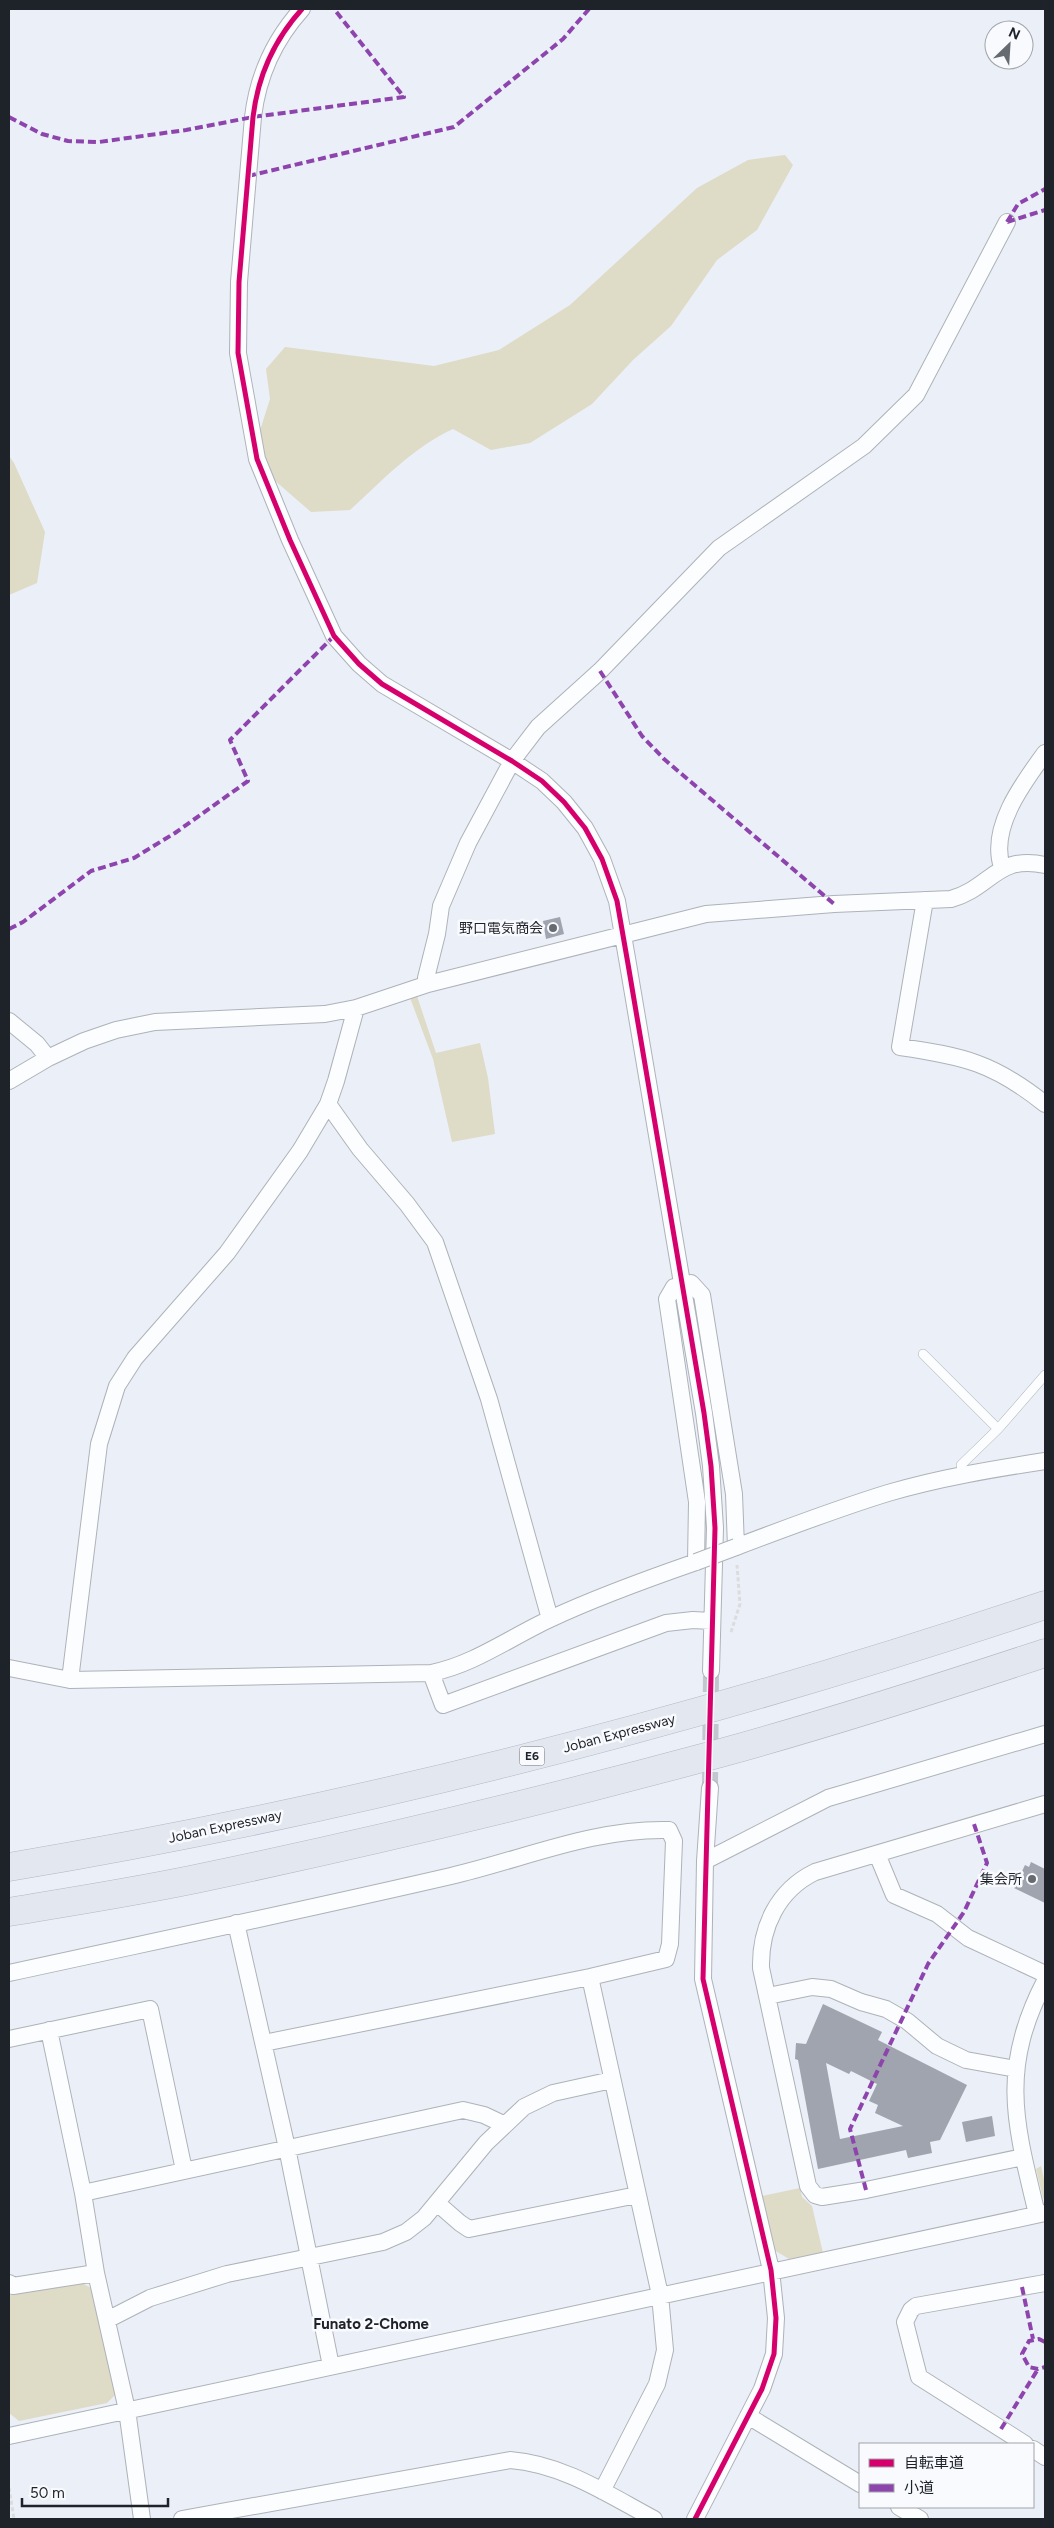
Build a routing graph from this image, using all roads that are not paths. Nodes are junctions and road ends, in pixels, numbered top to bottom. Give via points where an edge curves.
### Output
1 (302, 9) edge
2 (1007, 222) dead end
3 (1045, 753) edge
4 (512, 761) junction
5 (1045, 866) edge
6 (1002, 867) junction
7 (924, 900) junction
8 (622, 934) junction
9 (428, 984) junction
10 (356, 1008) junction
11 (9, 1021) edge
12 (48, 1058) junction
13 (9, 1081) edge
14 (328, 1104) junction
15 (1045, 1104) edge
16 (682, 1284) junction
17 (924, 1354) dead end
18 (1045, 1375) edge
19 (998, 1429) junction
20 (1045, 1461) edge
21 (963, 1476) junction
22 (736, 1547) junction
23 (696, 1562) junction
24 (1045, 1605) edge
25 (550, 1619) junction
26 (712, 1621) junction
27 (1045, 1653) edge
28 (9, 1668) edge
29 (711, 1671) tunnel mouth
30 (431, 1673) junction
31 (70, 1680) junction
32 (1045, 1734) edge
33 (710, 1788) tunnel mouth
34 (1045, 1804) edge
35 (877, 1854) junction
36 (705, 1861) junction
37 (9, 1867) edge
38 (9, 1912) edge
39 (236, 1923) junction
40 (9, 1973) edge
41 (1045, 1974) edge
42 (590, 1977) junction
43 (1045, 1981) edge
44 (768, 1996) junction
45 (49, 2030) junction
46 (9, 2039) edge
47 (264, 2043) junction
48 (1016, 2068) junction
49 (612, 2080) junction
50 (503, 2124) junction
51 (287, 2148) junction
52 (1023, 2157) junction
53 (184, 2170) junction
54 (83, 2193) junction
55 (637, 2195) junction
56 (437, 2203) junction
57 (1041, 2213) edge
58 (310, 2256) junction
59 (771, 2270) junction
60 (96, 2273) junction
61 (9, 2283) edge
62 (1045, 2283) edge
63 (660, 2295) junction
64 (107, 2320) junction
65 (331, 2366) junction
66 (128, 2410) junction
67 (748, 2416) junction
68 (9, 2436) edge
69 (1024, 2443) edge
70 (1034, 2450) edge
71 (1045, 2457) edge
72 (859, 2483) edge
73 (602, 2491) junction
74 (901, 2508) edge
75 (142, 2519) edge
76 (182, 2519) edge
77 (654, 2519) edge
78 (695, 2519) edge
79 (920, 2519) edge

1 - 4 street via 266,63 253,117 239,282 238,353 258,459 290,540 334,636 382,684
2 - 4 street via 916,395 864,446 719,548 600,671 538,726
3 - 6 street via 1021,785 1011,806 998,854
4 - 8 street via 542,781 585,828 602,859 617,901
4 - 9 street via 468,843 441,906 426,978
5 - 6 street via 1034,863
6 - 7 street via 967,894 950,899
7 - 8 street via 706,914
7 - 15 street via 900,1046 980,1063 1012,1079
8 - 9 street
8 - 16 street
9 - 10 street
10 - 12 street via 325,1014 155,1022 84,1040
10 - 14 street
11 - 12 street via 37,1044
12 - 13 street
14 - 25 street via 435,1242 490,1399
14 - 31 street via 300,1151 227,1252 134,1358 117,1386 98,1452
16 - 22 street via 691,1283 702,1295 734,1494
16 - 23 street via 674,1287 667,1299 697,1502
16 - 26 street via 704,1413 714,1501
17 - 19 lane
18 - 19 lane
19 - 21 lane via 961,1465
20 - 21 street
21 - 22 street via 889,1493 813,1517
22 - 23 street, bridge
23 - 25 street
24 - 37 highway, Joban Expressway / E6 via 888,1657 568,1747 350,1800
25 - 30 street via 450,1669
26 - 29 street
26 - 30 street via 666,1623 443,1705
27 - 38 highway via 718,1754 573,1791 211,1876
28 - 31 street
30 - 31 street
32 - 36 street via 828,1798
33 - 36 street
34 - 35 street
35 - 41 street via 894,1895 937,1914 968,1938
35 - 44 street via 815,1872 799,1880 786,1893 765,1928 760,1947
36 - 59 street via 703,1979
39 - 40 street
39 - 42 street via 454,1875 579,1840 668,1830 674,1841 670,1944 666,1959
39 - 47 street
42 - 47 street
42 - 49 street
43 - 48 street via 1022,2034
44 - 48 street via 812,1987 831,1989 886,2009 907,2021 937,2046 966,2060
44 - 52 street via 808,2186 815,2195 822,2197 866,2190
45 - 46 street
45 - 53 street via 150,2008
45 - 54 street
47 - 51 street
48 - 52 street via 1014,2101
49 - 50 street via 553,2092 524,2107
49 - 55 street
50 - 51 street via 463,2110
50 - 56 street
51 - 53 street
51 - 58 street
52 - 57 street
53 - 54 street
54 - 60 street
55 - 56 street via 469,2229
55 - 63 street
56 - 58 street via 406,2232 383,2242
57 - 59 street
58 - 64 street via 188,2286 150,2298
58 - 65 street
59 - 63 street
59 - 67 street via 776,2318 774,2354
60 - 61 street via 13,2286
60 - 64 street
62 - 69 street via 916,2306 905,2322 919,2377
63 - 65 street
63 - 73 street via 665,2350 657,2384
64 - 66 street
65 - 66 street
66 - 68 street
66 - 75 street
67 - 72 street
67 - 78 street
70 - 71 street
73 - 76 street via 554,2467 510,2460
73 - 77 street
74 - 79 street

